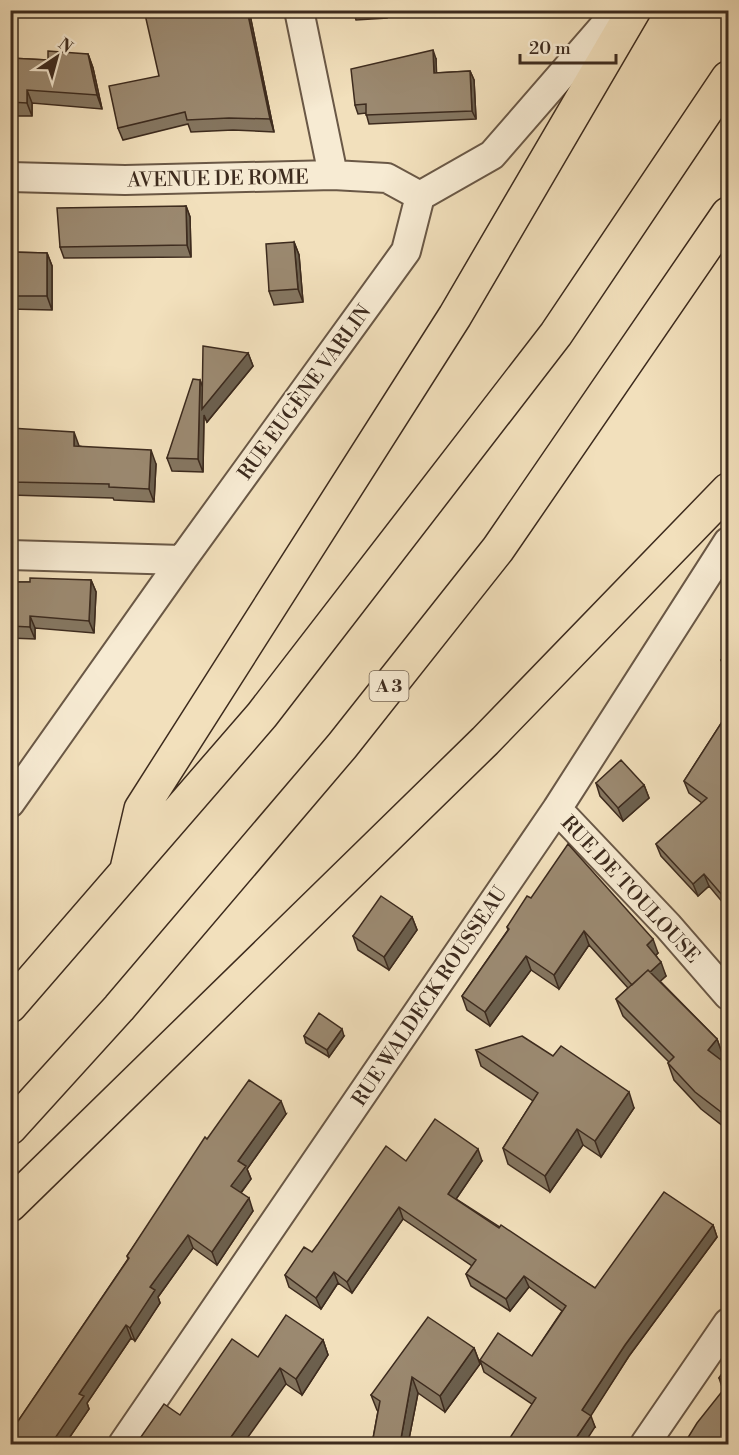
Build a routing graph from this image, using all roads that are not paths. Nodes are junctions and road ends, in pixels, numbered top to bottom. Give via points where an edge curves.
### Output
1 (299, 10) edge
2 (618, 10) edge
3 (634, 10) edge
4 (729, 78) edge
5 (333, 175) junction
6 (10, 177) edge
7 (420, 196) junction
8 (729, 214) edge
9 (729, 490) edge
10 (729, 542) edge
11 (10, 555) edge
12 (182, 560) junction
13 (10, 804) edge
14 (558, 809) junction
15 (125, 876) junction
16 (729, 996) edge
17 (10, 1006) edge
18 (10, 1128) edge
19 (10, 1205) edge
20 (729, 1323) edge
21 (123, 1444) edge
22 (645, 1444) edge

1 - 5 street
2 - 7 street via 492,155
3 - 15 highway via 455,316 141,809
4 - 15 highway via 556,333 262,715
5 - 6 street, AVENUE DE ROME via 125,180
5 - 7 street, AVENUE DE ROME via 387,178
7 - 12 street, RUE EUGÈNE VARLIN via 406,251
8 - 18 highway, A 3 via 498,549 342,746 119,1008
9 - 19 highway via 485,741
10 - 14 street, RUE WALDECK ROUSSEAU
11 - 12 street
12 - 13 street, RUE EUGÈNE VARLIN
14 - 16 street, RUE DE TOULOUSE
14 - 21 street, RUE WALDECK ROUSSEAU
15 - 17 highway
20 - 22 street

